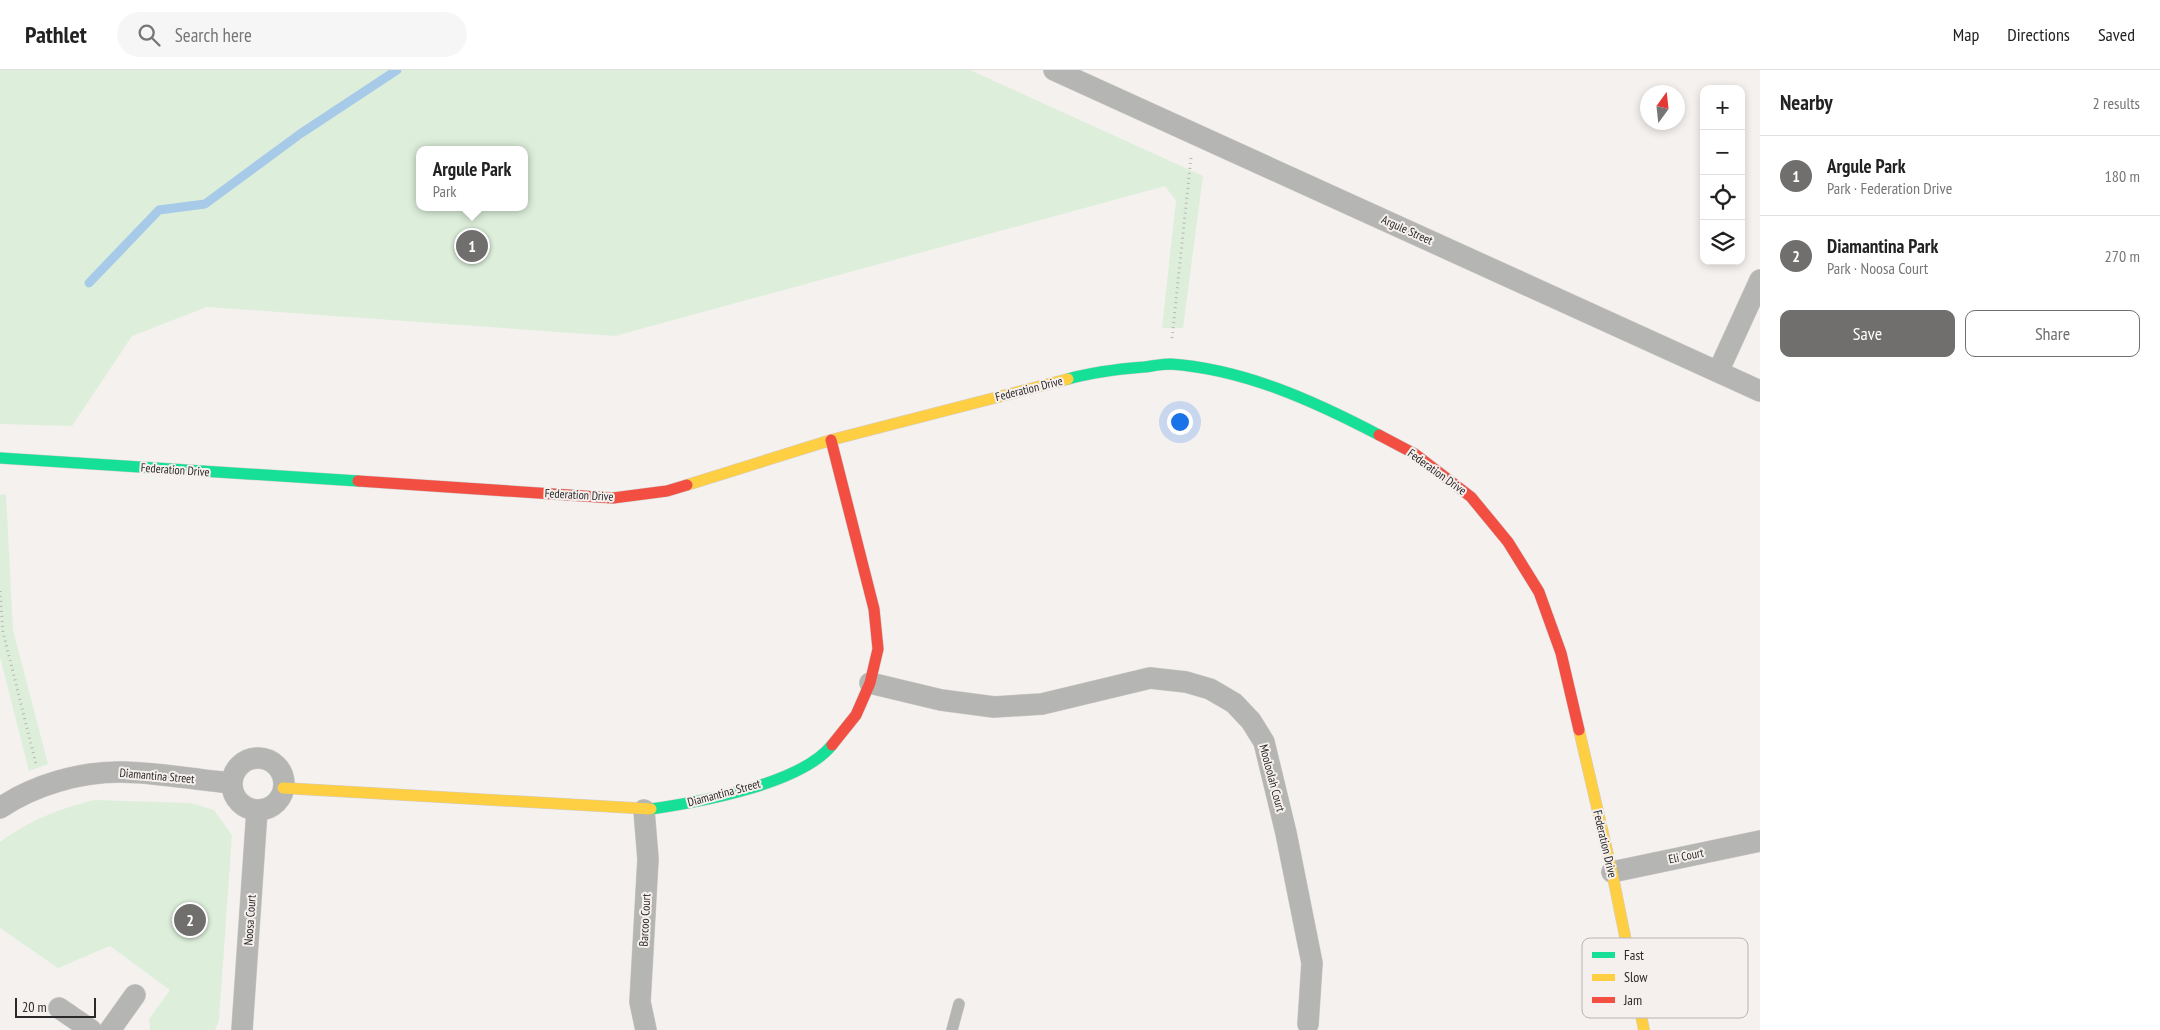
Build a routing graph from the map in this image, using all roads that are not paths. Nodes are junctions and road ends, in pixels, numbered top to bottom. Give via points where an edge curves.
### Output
1 (1054, 70) edge
2 (1760, 280) edge
3 (1718, 372) junction
4 (1760, 391) edge
5 (831, 440) junction
6 (0, 458) edge
7 (870, 683) junction
8 (232, 784) junction
9 (284, 788) junction
10 (0, 808) edge
11 (258, 810) junction
12 (644, 810) junction
13 (1760, 841) edge
14 (1612, 872) junction
15 (1625, 938) edge
16 (135, 995) dead end
17 (959, 1004) dead end
18 (59, 1008) dead end
19 (1308, 1028) edge
20 (91, 1030) edge
21 (110, 1030) edge
22 (242, 1030) edge
23 (646, 1030) edge
24 (952, 1030) edge

1 - 3 street, Argule Street
2 - 3 street
3 - 4 street, Argule Street
5 - 6 street, Federation Drive via 667,491 613,498
5 - 7 street, Diamantina Street via 874,609 878,649
5 - 14 street, Federation Drive via 1098,371 1169,364 1231,373 1282,391 1344,417 1415,454 1471,497 1508,542 1539,592 1561,653
7 - 12 street, Diamantina Street via 856,715 829,749 796,772 742,791
7 - 19 street, Mooloolah Court via 941,700 994,707 1042,704 1150,678 1186,682 1210,689 1234,703 1264,742 1286,833 1312,963
8 - 9 street via 240,765 260,758 278,768
8 - 10 street, Diamantina Street via 120,772 76,776 42,787
8 - 11 street via 239,802
9 - 11 street via 275,804
9 - 12 street, Diamantina Street
11 - 22 street, Noosa Court
12 - 23 street, Barcoo Court via 648,859 640,1002
13 - 14 street, Eli Court
14 - 15 street, Federation Drive
16 - 21 street
17 - 24 lane
18 - 20 street

